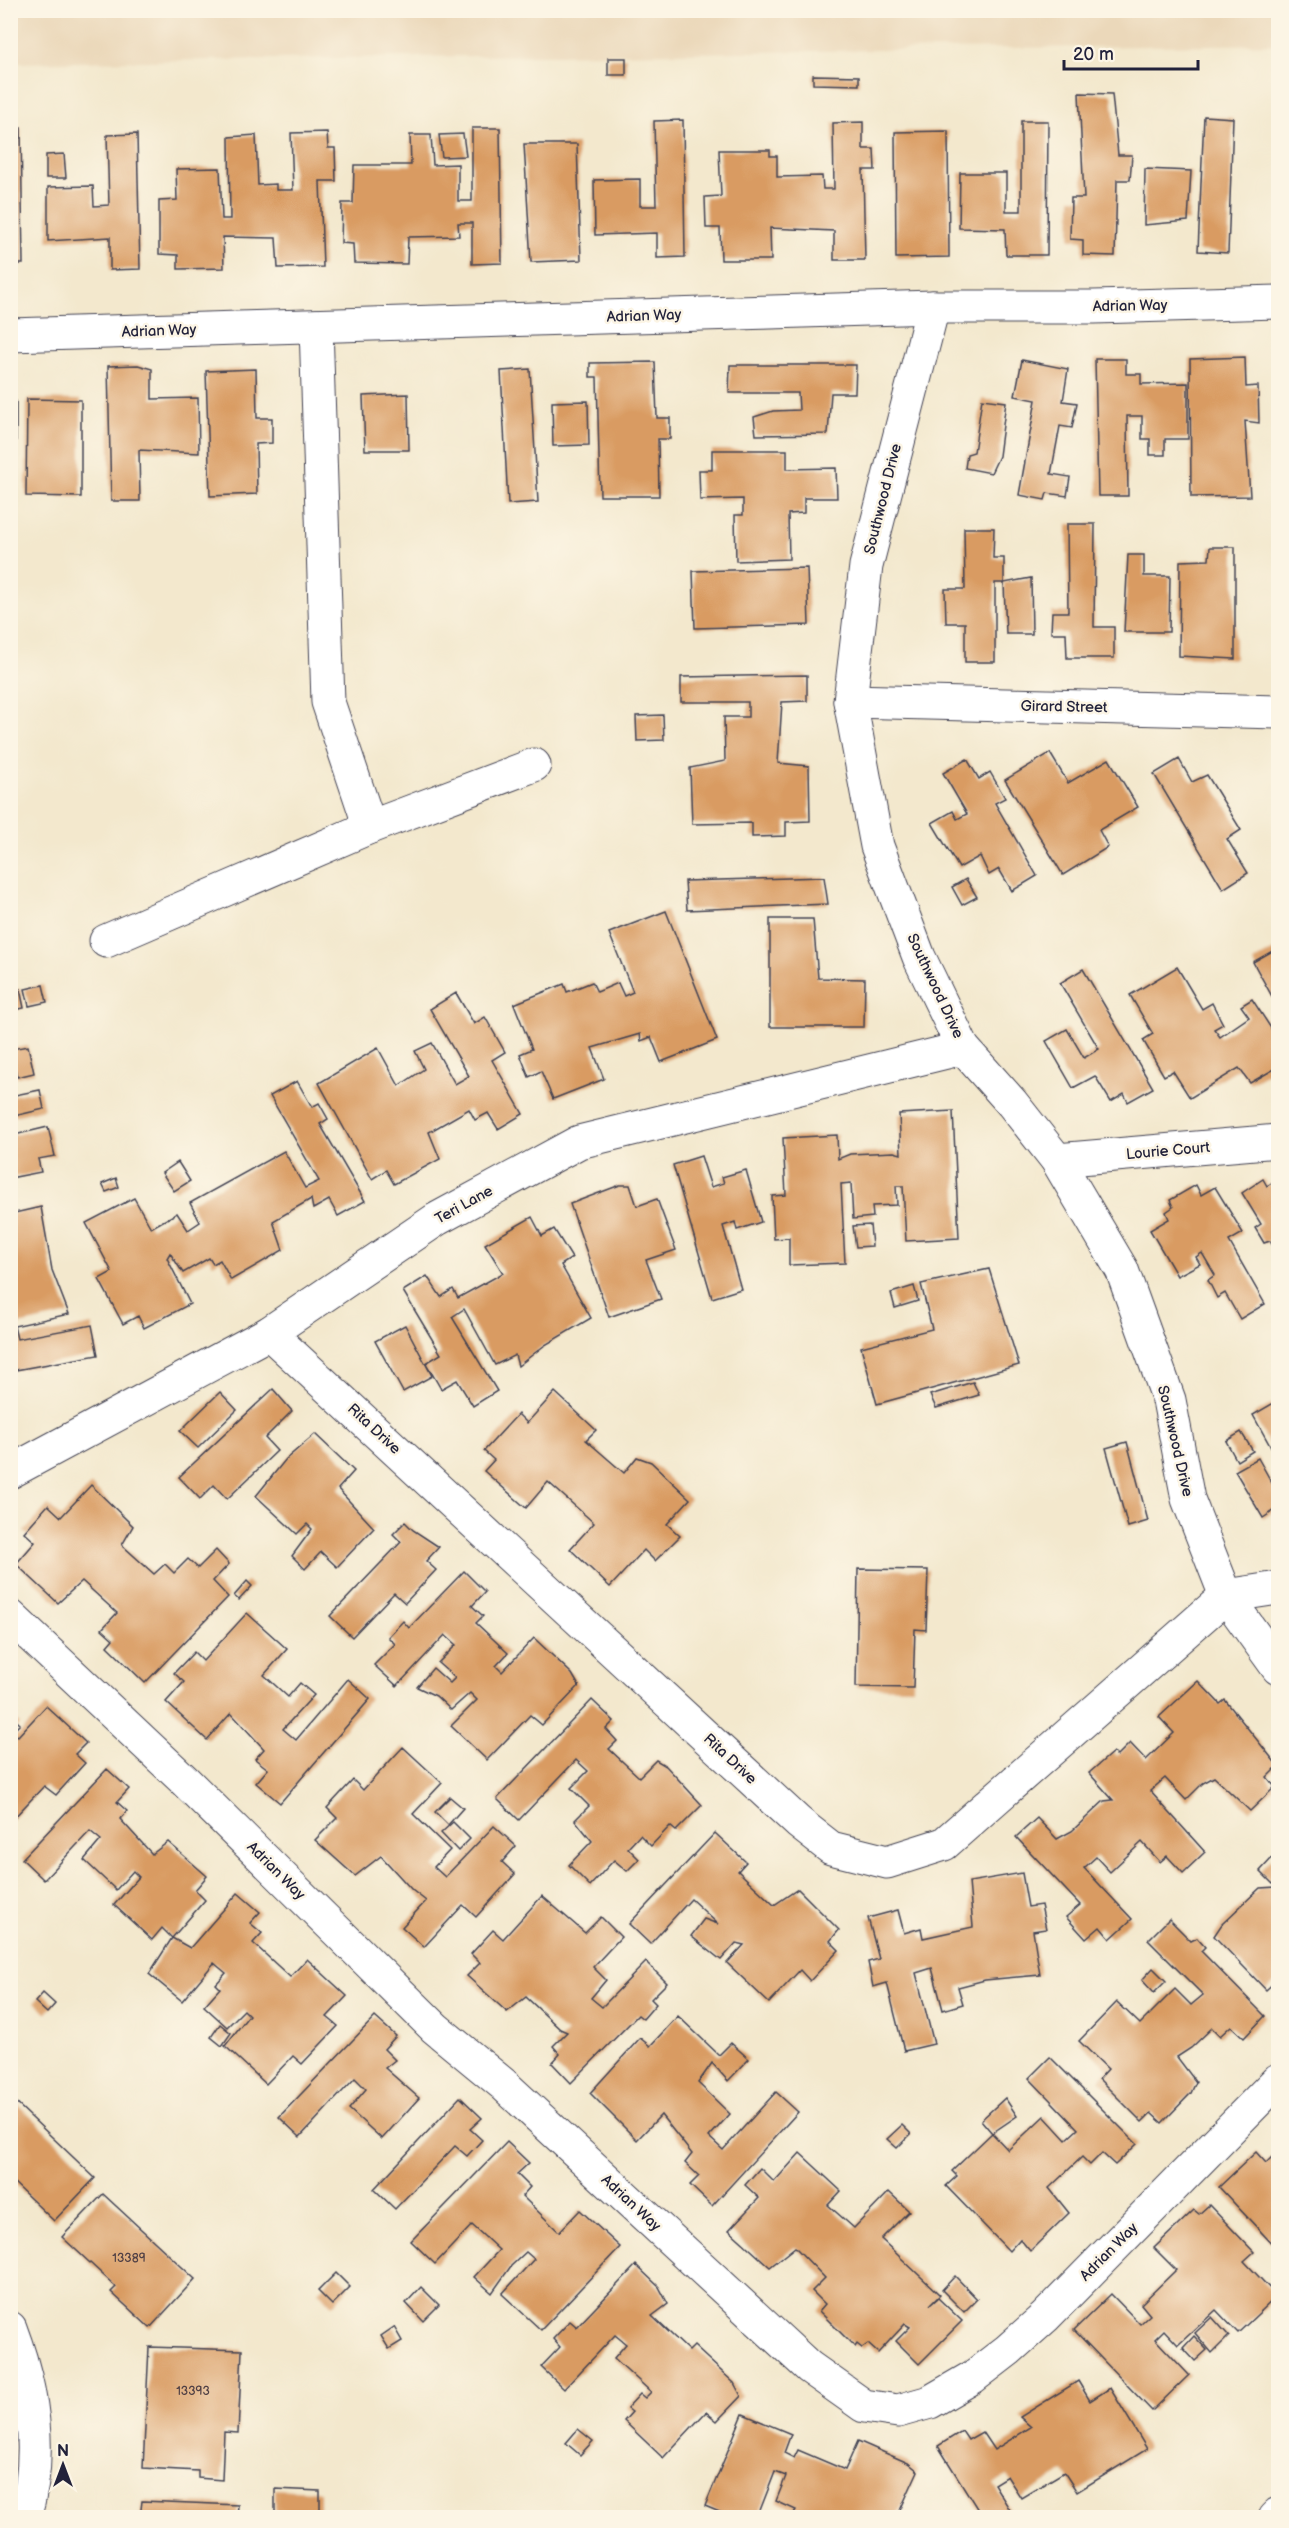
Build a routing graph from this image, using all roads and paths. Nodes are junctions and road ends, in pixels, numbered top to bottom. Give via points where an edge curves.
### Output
1 (1278, 302) edge
2 (933, 307) junction
3 (316, 326) junction
4 (10, 335) edge
5 (850, 701) junction
6 (1278, 712) edge
7 (534, 765) dead end
8 (370, 827) junction
9 (106, 941) dead end
10 (963, 1048) junction
11 (1278, 1141) edge
12 (1057, 1160) junction
13 (270, 1333) junction
14 (10, 1472) edge
15 (1278, 1588) edge
16 (1226, 1596) junction
17 (10, 1616) edge
18 (1278, 1668) edge
19 (1278, 2080) edge
20 (10, 2328) edge
21 (1278, 2514) edge
22 (24, 2517) edge
23 (1274, 2517) edge

1 - 2 street, Adrian Way
2 - 3 street, Adrian Way
2 - 5 street, Southwood Drive via 866,566
3 - 4 street, Adrian Way
3 - 8 street via 328,702
5 - 6 street, Girard Street
5 - 10 street, Southwood Drive via 877,846 919,957
7 - 8 street
8 - 9 street
10 - 12 street, Southwood Drive
10 - 13 street, Teri Lane via 579,1142 437,1219
11 - 12 street, Lourie Court
12 - 16 street, Southwood Drive via 1122,1270 1169,1400 1188,1499
13 - 14 street, Teri Lane
13 - 16 street, Rita Drive via 799,1823 831,1848 887,1862 944,1844
15 - 16 street
16 - 18 street, Southwood Drive
17 - 19 street, Adrian Way via 183,1779 435,2028 502,2084 809,2367 864,2406 898,2411 930,2402 973,2377 1008,2350
20 - 22 street via 28,2382 35,2440
21 - 23 street

